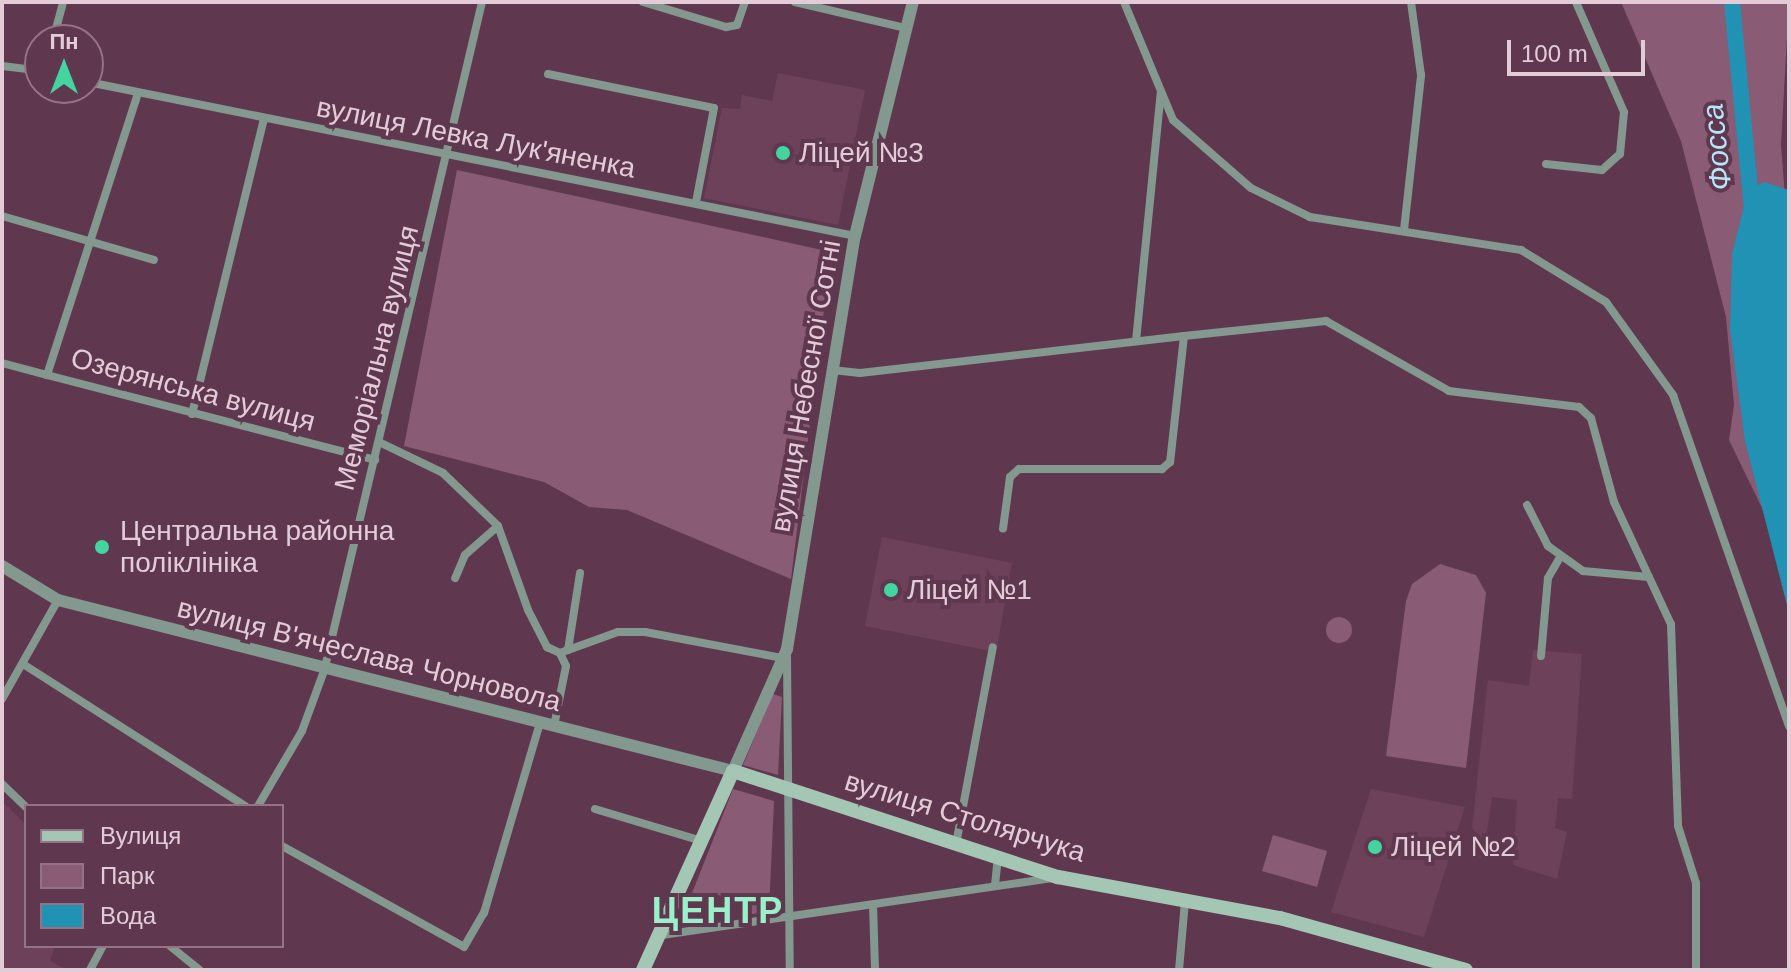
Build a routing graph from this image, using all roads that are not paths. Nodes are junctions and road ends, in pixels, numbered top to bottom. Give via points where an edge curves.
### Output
1 (63, 2) edge
2 (482, 2) edge
3 (643, 2) edge
4 (745, 2) edge
5 (795, 2) edge
6 (913, 2) edge
7 (1124, 2) edge
8 (1411, 2) edge
9 (1576, 2) edge
10 (57, 24) edge
11 (906, 28) junction
12 (2, 66) edge
13 (24, 69) edge
14 (548, 74) dead end
15 (104, 86) edge
16 (1161, 90) junction
17 (138, 93) junction
18 (264, 119) junction
19 (449, 157) junction
20 (1546, 164) dead end
21 (696, 202) junction
22 (2, 216) edge
23 (1404, 230) junction
24 (855, 236) junction
25 (89, 240) junction
26 (154, 260) dead end
27 (1184, 336) junction
28 (1136, 341) junction
29 (2, 363) edge
30 (832, 370) junction
31 (47, 375) junction
32 (192, 414) junction
33 (379, 442) junction
34 (375, 460) junction
35 (1527, 505) dead end
36 (498, 526) junction
37 (1003, 529) dead end
38 (1560, 557) junction
39 (2, 566) edge
40 (580, 573) dead end
41 (1649, 577) junction
42 (455, 578) dead end
43 (58, 600) junction
44 (993, 647) dead end
45 (564, 652) junction
46 (785, 654) junction
47 (1541, 656) dead end
48 (23, 664) junction
49 (324, 671) junction
50 (2, 699) edge
51 (540, 723) junction
52 (554, 726) junction
53 (1789, 726) edge
54 (733, 771) junction
55 (2, 784) edge
56 (783, 786) junction
57 (242, 804) edge
58 (259, 804) edge
59 (24, 805) edge
60 (595, 809) dead end
61 (702, 841) junction
62 (956, 844) junction
63 (284, 847) edge
64 (998, 857) junction
65 (1058, 877) junction
66 (995, 885) junction
67 (1185, 901) junction
68 (873, 905) junction
69 (787, 918) junction
70 (662, 935) junction
71 (102, 948) edge
72 (174, 948) edge
73 (90, 970) edge
74 (200, 970) edge
75 (643, 970) edge
76 (790, 970) edge
77 (875, 970) edge
78 (1179, 970) edge
79 (1466, 970) edge
80 (1696, 970) edge

1 - 10 street
2 - 19 street, Меморіальна вулиця
3 - 4 street via 726,27 737,25
5 - 11 street
6 - 11 street, вулиця Небесної Сотні
7 - 16 street
8 - 23 street via 1421,75
9 - 20 street via 1624,112 1620,154 1602,170
11 - 24 street, вулиця Небесної Сотні
12 - 13 street
14 - 21 street via 714,108
15 - 17 street, вулиця Левка Лук'яненка
16 - 23 street via 1173,120 1251,188 1310,217
16 - 28 street
17 - 18 street, вулиця Левка Лук'яненка
17 - 25 street, Озерянська вулиця
18 - 19 street, вулиця Левка Лук'яненка
18 - 32 street
19 - 21 street, вулиця Левка Лук'яненка
19 - 33 street, Меморіальна вулиця
21 - 24 street, вулиця Левка Лук'яненка
22 - 25 street
23 - 53 street via 1480,239 1545,260 1606,302 1635,334 1686,425
24 - 30 street, вулиця Небесної Сотні
25 - 26 street
25 - 31 street, Озерянська вулиця
27 - 28 street
27 - 37 street via 1170,462 1162,469 1019,469 1010,477
27 - 41 street via 1326,321 1449,391 1579,407 1591,418 1614,502
28 - 30 street via 860,373
29 - 31 street, Озерянська вулиця
30 - 46 street, вулиця Небесної Сотні
31 - 32 street, Озерянська вулиця
32 - 34 street, Озерянська вулиця
33 - 34 street, Меморіальна вулиця
33 - 36 street via 452,479
34 - 49 street, Меморіальна вулиця
35 - 38 street
36 - 42 street via 465,555
36 - 45 street via 547,647
38 - 41 street via 1583,571
38 - 47 street via 1548,578
39 - 43 street, вулиця В'ячеслава Чорновола
40 - 45 street
41 - 80 street via 1671,624 1678,826 1696,883
43 - 48 street
43 - 49 street, вулиця В'ячеслава Чорновола
44 - 62 street
45 - 46 street via 618,632 645,632
45 - 52 street
46 - 54 street, вулиця Небесної Сотні
46 - 56 street
48 - 50 street
48 - 57 street
49 - 51 street, вулиця В'ячеслава Чорновола
49 - 58 street, Меморіальна вулиця via 302,731
51 - 52 street, вулиця В'ячеслава Чорновола
51 - 63 street via 484,913 464,947
52 - 54 street, вулиця В'ячеслава Чорновола
54 - 56 main road, вулиця Столярчука
54 - 61 main road
55 - 59 street
56 - 62 main road, вулиця Столярчука
56 - 69 street
60 - 61 street
61 - 70 main road
62 - 64 main road, вулиця Столярчука
64 - 65 main road, вулиця Столярчука
64 - 66 street
65 - 66 street
65 - 67 main road, вулиця Столярчука
66 - 68 street
67 - 78 street
67 - 79 main road, вулиця Столярчука via 1280,918
68 - 69 street
68 - 77 street
69 - 70 street
69 - 76 street
70 - 75 main road
71 - 73 street
72 - 74 street

